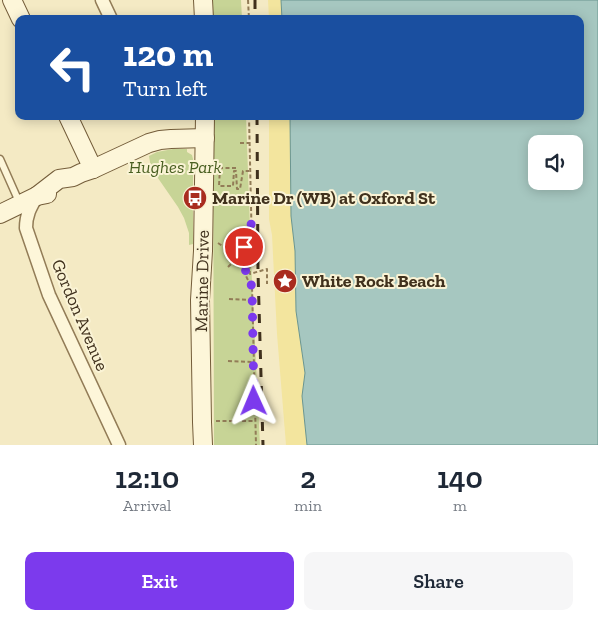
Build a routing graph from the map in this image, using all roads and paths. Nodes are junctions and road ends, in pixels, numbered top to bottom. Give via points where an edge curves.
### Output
1 (12, 0) edge
2 (102, 0) edge
3 (204, 0) edge
4 (248, 0) edge
5 (19, 15) edge
6 (109, 15) edge
7 (204, 15) edge
8 (249, 15) edge
9 (70, 120) edge
10 (205, 120) edge
11 (249, 120) edge
12 (205, 138) junction
13 (240, 143) dead end
14 (249, 143) junction
15 (0, 159) edge
16 (212, 168) dead end
17 (220, 168) junction
18 (236, 168) dead end
19 (93, 169) junction
20 (234, 171) junction
21 (243, 171) junction
22 (250, 171) junction
23 (37, 196) junction
24 (20, 204) junction
25 (0, 214) edge
26 (251, 220) junction
27 (245, 262) junction
28 (228, 267) dead end
29 (267, 284) dead end
30 (229, 299) dead end
31 (252, 300) junction
32 (228, 361) dead end
33 (253, 362) junction
34 (255, 421) junction
35 (202, 422) junction
36 (119, 445) edge
37 (203, 445) edge
38 (256, 445) edge

1 - 5 street
2 - 6 street
3 - 7 street
4 - 8 path
9 - 19 street
10 - 12 street, Marine Drive
11 - 14 path
12 - 19 street via 160,140
12 - 35 street, Marine Drive via 200,300
13 - 14 path
14 - 22 path
15 - 24 lane
16 - 17 path
17 - 18 path
17 - 20 path via 219,186 233,186
19 - 23 street via 59,179
20 - 21 path
20 - 21 path via 240,189
21 - 22 path
22 - 26 path
23 - 24 street
23 - 36 street, Gordon Avenue via 29,209 26,228 49,295
24 - 25 street
26 - 27 path via 252,250
26 - 28 path via 244,251
27 - 29 path via 250,262 250,274 267,269
27 - 31 path via 246,278 252,286
30 - 31 path
31 - 33 path
32 - 33 path
33 - 34 path
34 - 35 path
34 - 38 path
35 - 37 street, Marine Drive

